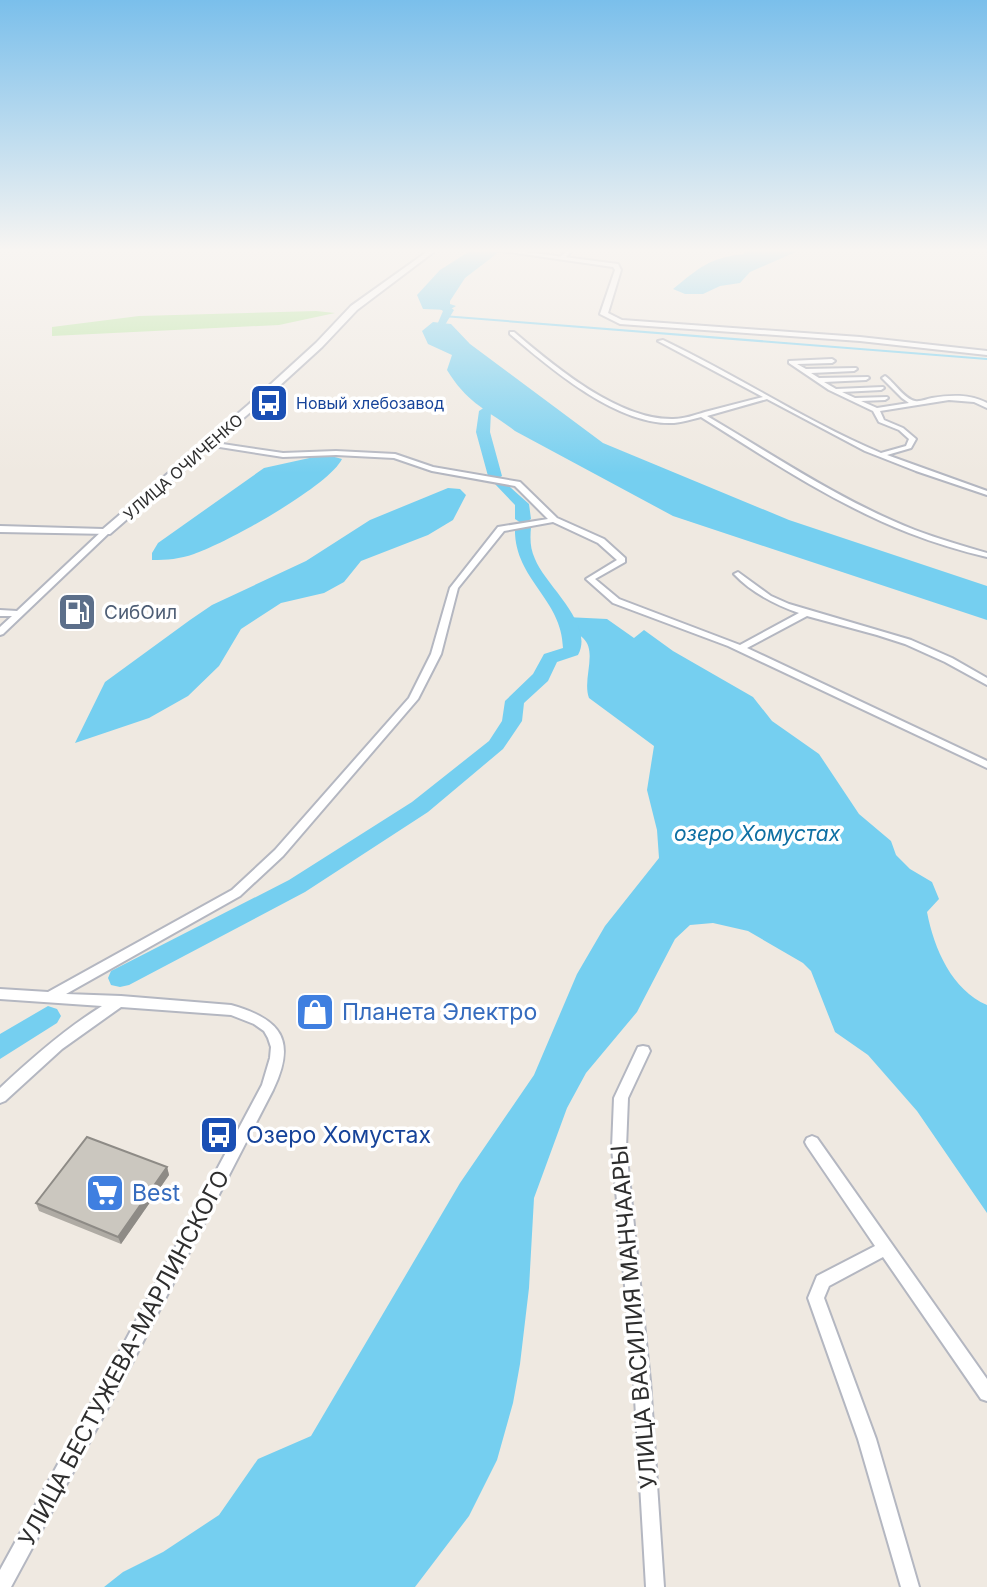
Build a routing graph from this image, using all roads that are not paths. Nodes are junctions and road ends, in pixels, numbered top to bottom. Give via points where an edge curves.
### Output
1 (338, 325) edge
2 (663, 325) edge
3 (512, 333) dead end
4 (661, 341) dead end
5 (987, 353) edge
6 (832, 361) dead end
7 (854, 369) dead end
8 (804, 371) junction
9 (866, 378) dead end
10 (885, 378) dead end
11 (817, 380) junction
12 (881, 388) dead end
13 (835, 390) junction
14 (769, 397) junction
15 (885, 398) dead end
16 (855, 399) junction
17 (916, 404) junction
18 (987, 407) edge
19 (876, 410) junction
20 (702, 415) junction
21 (209, 444) junction
22 (881, 454) junction
23 (987, 493) edge
24 (554, 520) junction
25 (0, 522) edge
26 (117, 525) junction
27 (0, 529) edge
28 (106, 532) junction
29 (987, 555) edge
30 (738, 574) dead end
31 (0, 613) edge
32 (18, 614) junction
33 (804, 614) junction
34 (0, 632) edge
35 (740, 648) junction
36 (987, 682) edge
37 (987, 765) edge
38 (0, 995) edge
39 (50, 997) junction
40 (121, 1001) junction
41 (643, 1051) dead end
42 (0, 1097) edge
43 (813, 1142) dead end
44 (884, 1249) junction
45 (987, 1393) edge
46 (1, 1587) edge
47 (655, 1587) edge
48 (910, 1587) edge

1 - 21 street, УЛИЦА ОЧИЧЕНКО
2 - 5 street
3 - 20 street via 561,375 635,414 672,421
4 - 14 street
6 - 8 street via 791,362
7 - 8 street
8 - 11 street
9 - 11 street
10 - 17 street
11 - 13 street
12 - 13 street
13 - 16 street
14 - 20 street
14 - 22 street
15 - 16 street
16 - 19 street
17 - 18 street via 977,399
17 - 19 street
19 - 22 street via 881,421 913,439 909,447
20 - 29 street via 856,507 929,538
21 - 24 street via 283,455 395,456 432,469 517,484
21 - 26 street, УЛИЦА ОЧИЧЕНКО
22 - 23 street
24 - 35 street via 601,541 622,560 590,579 616,601
24 - 39 street via 500,529 454,588 436,654 413,699 279,853 230,896
25 - 26 street
26 - 28 street, УЛИЦА ОЧИЧЕНКО
27 - 28 street
28 - 32 street, УЛИЦА ОЧИЧЕНКО
30 - 33 street via 750,587
31 - 32 street
32 - 34 street, УЛИЦА ОЧИЧЕНКО
33 - 35 street
33 - 36 street via 881,633 960,664
35 - 37 street
38 - 39 street, УЛИЦА БЕСТУЖЕВА-МАРЛИНСКОГО
39 - 40 street, УЛИЦА БЕСТУЖЕВА-МАРЛИНСКОГО
40 - 42 street via 43,1054
40 - 46 street, УЛИЦА БЕСТУЖЕВА-МАРЛИНСКОГО via 242,1013 272,1031 278,1059 178,1259
41 - 47 street, УЛИЦА ВАСИЛИЯ МАНЧААРЫ via 621,1098 619,1148 642,1381
43 - 44 street
44 - 45 street
44 - 48 street via 823,1281 816,1298 866,1439

